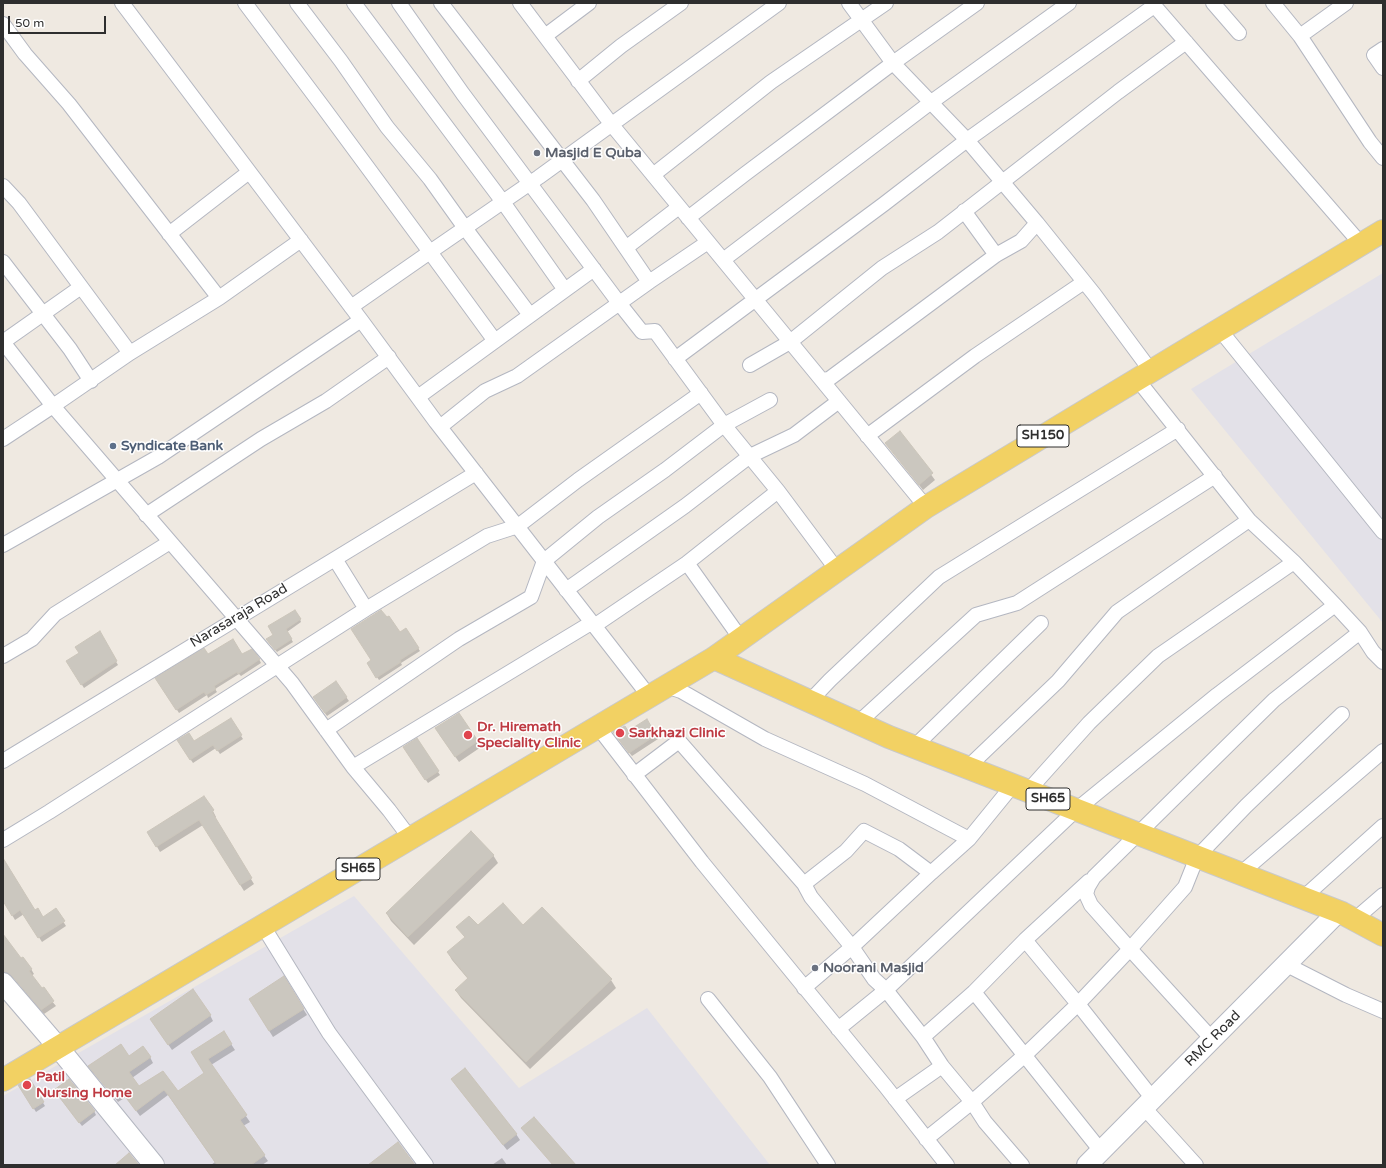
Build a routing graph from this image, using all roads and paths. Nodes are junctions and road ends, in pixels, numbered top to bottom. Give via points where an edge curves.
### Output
1 (122, 3) edge
2 (245, 3) edge
3 (297, 3) edge
4 (354, 3) edge
5 (399, 3) edge
6 (440, 3) edge
7 (520, 3) edge
8 (589, 3) edge
9 (681, 3) edge
10 (778, 3) edge
11 (849, 3) edge
12 (886, 3) edge
13 (977, 3) edge
14 (1069, 3) edge
15 (1213, 3) edge
16 (1273, 3) edge
17 (1346, 3) edge
18 (1153, 4) edge
19 (862, 20) junction
20 (3, 24) edge
21 (1239, 33) dead end
22 (545, 36) junction
23 (1300, 36) junction
24 (1186, 42) junction
25 (1383, 49) edge
26 (893, 63) junction
27 (1383, 68) edge
28 (578, 81) junction
29 (930, 103) junction
30 (612, 125) junction
31 (967, 140) junction
32 (1383, 158) edge
33 (562, 161) junction
34 (249, 172) junction
35 (653, 175) junction
36 (1002, 182) junction
37 (530, 184) junction
38 (3, 186) edge
39 (502, 202) junction
40 (679, 207) junction
41 (964, 211) junction
42 (688, 218) junction
43 (1037, 223) junction
44 (464, 228) junction
45 (1383, 231) edge
46 (169, 234) junction
47 (301, 240) junction
48 (708, 242) junction
49 (1361, 244) junction
50 (627, 247) junction
51 (430, 252) junction
52 (996, 255) junction
53 (723, 260) junction
54 (3, 262) edge
55 (594, 269) junction
56 (649, 282) junction
57 (1084, 282) junction
58 (80, 287) junction
59 (565, 290) junction
60 (218, 298) junction
61 (756, 300) junction
62 (619, 303) junction
63 (351, 307) junction
64 (42, 313) junction
65 (530, 315) junction
66 (361, 320) junction
67 (1220, 330) junction
68 (495, 341) junction
69 (3, 342) edge
70 (790, 342) junction
71 (130, 353) junction
72 (388, 357) junction
73 (675, 359) junction
74 (750, 365) dead end
75 (1144, 375) junction
76 (91, 380) junction
77 (822, 380) junction
78 (701, 393) junction
79 (418, 397) junction
80 (770, 400) dead end
81 (839, 401) junction
82 (53, 406) junction
83 (724, 425) junction
84 (440, 427) junction
85 (1178, 429) junction
86 (867, 436) junction
87 (3, 439) edge
88 (750, 456) junction
89 (476, 473) junction
90 (1215, 476) junction
91 (117, 480) junction
92 (778, 491) junction
93 (926, 507) junction
94 (146, 515) junction
95 (1249, 520) junction
96 (518, 526) junction
97 (1383, 532) edge
98 (170, 542) junction
99 (3, 545) edge
100 (335, 558) junction
101 (544, 561) junction
102 (1294, 562) junction
103 (687, 563) junction
104 (837, 570) junction
105 (566, 590) junction
106 (1335, 605) junction
107 (366, 609) junction
108 (237, 618) junction
109 (1041, 623) dead end
110 (593, 624) junction
111 (1360, 632) junction
112 (741, 639) junction
113 (3, 656) edge
114 (714, 658) junction
115 (1382, 659) edge
116 (278, 665) junction
117 (657, 691) junction
118 (810, 701) junction
119 (1342, 714) dead end
120 (858, 723) junction
121 (598, 726) junction
122 (326, 730) junction
123 (914, 747) junction
124 (1383, 751) edge
125 (3, 761) edge
126 (353, 767) junction
127 (967, 768) junction
128 (634, 775) junction
129 (1021, 788) junction
130 (1076, 810) junction
131 (1383, 826) edge
132 (1138, 834) junction
133 (410, 838) junction
134 (969, 839) junction
135 (3, 840) edge
136 (1197, 857) junction
137 (931, 872) junction
138 (1240, 874) junction
139 (1094, 877) junction
140 (804, 884) junction
141 (1383, 895) edge
142 (1303, 898) junction
143 (1345, 915) junction
144 (263, 926) junction
145 (1383, 935) edge
146 (1025, 940) junction
147 (852, 947) junction
148 (1130, 949) junction
149 (1291, 967) junction
150 (3, 983) edge
151 (804, 988) junction
152 (886, 990) junction
153 (974, 992) junction
154 (708, 998) dead end
155 (1078, 1004) junction
156 (1383, 1011) edge
157 (838, 1029) junction
158 (923, 1036) junction
159 (1212, 1039) junction
160 (58, 1047) junction
161 (1025, 1055) junction
162 (942, 1066) junction
163 (3, 1080) edge
164 (895, 1099) junction
165 (972, 1102) junction
166 (1150, 1105) junction
167 (926, 1139) junction
168 (1098, 1158) edge
169 (945, 1164) edge
170 (154, 1165) edge
171 (426, 1165) edge
172 (828, 1165) edge
173 (1022, 1165) edge
174 (1087, 1165) edge
175 (1196, 1165) edge

1 - 34 street
2 - 51 street
3 - 44 street via 386,127 430,179
4 - 39 street
5 - 37 street
6 - 33 street
7 - 22 street
8 - 22 street
9 - 28 street
10 - 30 street
11 - 19 street
12 - 19 street
13 - 26 street
14 - 29 street
15 - 21 street
16 - 23 street
17 - 23 street
18 - 24 street
18 - 31 street
19 - 26 street
19 - 35 street via 771,82
20 - 46 street via 25,54 69,104
22 - 28 street
23 - 32 street
24 - 36 street
24 - 49 street
25 - 27 street via 1374,55
26 - 29 street
26 - 42 street
28 - 30 street
29 - 31 street
29 - 53 street
30 - 33 street
30 - 35 street
31 - 36 street
31 - 61 street
33 - 37 street
33 - 50 street
34 - 46 street
34 - 47 street
35 - 40 street
36 - 41 street
36 - 43 street
37 - 39 street
37 - 55 street
38 - 58 street via 20,203
39 - 44 street
39 - 59 street
40 - 42 street
40 - 50 street
41 - 52 street
41 - 70 street via 938,232 882,268
42 - 48 street
43 - 52 street via 1022,241
43 - 57 street
44 - 51 street
44 - 65 street
45 - 49 main road, SH150
46 - 60 street
47 - 60 street
47 - 63 street
48 - 53 street
48 - 56 street
49 - 67 main road, SH150
50 - 56 street
51 - 63 street
51 - 68 street
52 - 77 street via 828,379
53 - 61 street
54 - 64 street
55 - 59 street
55 - 62 street
56 - 62 street
57 - 75 street
57 - 86 street via 975,356
58 - 64 street
58 - 71 street
59 - 65 street
60 - 71 street
61 - 70 street
61 - 73 street
62 - 73 street via 642,332 655,331
62 - 84 street via 517,376 485,392
63 - 66 street
64 - 69 street
64 - 76 street
65 - 68 street
66 - 72 street
66 - 91 street via 158,457
67 - 75 main road, SH150
67 - 97 street
68 - 79 street
69 - 82 street
70 - 74 street
70 - 77 street
71 - 76 street
72 - 79 street
72 - 94 street via 326,401 261,439
73 - 78 street
75 - 85 street
75 - 93 main road, SH150
76 - 82 street
77 - 81 street
78 - 83 street
78 - 96 street
79 - 84 street
80 - 83 street
81 - 86 street
81 - 88 street via 794,435
82 - 87 street
82 - 91 street
83 - 88 street
83 - 101 street via 598,517
84 - 89 street
85 - 90 street
85 - 118 street via 939,577
86 - 93 street
88 - 92 street
88 - 105 street via 685,506
89 - 96 street
89 - 100 street, Narasaraja Road
90 - 95 street
90 - 120 street via 1017,603 976,615
91 - 94 street
91 - 99 street
92 - 103 street
92 - 104 street
93 - 104 main road, SH150
94 - 98 street
95 - 102 street
95 - 127 street via 1117,612 1058,681
96 - 101 street
96 - 107 street via 487,536
98 - 108 street
98 - 113 street via 55,614 32,639
100 - 107 street
100 - 108 street, Narasaraja Road
101 - 105 street
101 - 122 street via 531,597 460,639
102 - 106 street
102 - 129 street via 1158,656
103 - 110 street
103 - 112 street
104 - 112 main road, SH150
105 - 110 street
106 - 111 street
106 - 130 street via 1217,695
107 - 116 street
108 - 116 street
108 - 125 street, Narasaraja Road
109 - 123 street
110 - 117 street
110 - 126 street
111 - 115 street via 1373,652
111 - 132 street via 1274,700
112 - 114 main road, SH150
114 - 117 main road, SH65
114 - 118 main road, SH65
116 - 122 street
116 - 135 street
117 - 121 main road, SH65
117 - 134 street via 681,691 765,739 865,784
118 - 120 main road, SH65
119 - 136 street
120 - 123 main road, SH65
121 - 128 street
121 - 133 main road, SH65
122 - 126 street
123 - 127 main road, SH65
124 - 138 street
126 - 133 street
127 - 129 main road, SH65
128 - 140 street via 679,741
128 - 151 street
129 - 130 main road, SH65
129 - 134 street
130 - 132 main road, SH65
130 - 152 street
131 - 142 street
132 - 136 main road, SH65
132 - 139 street
133 - 144 main road, SH65
134 - 137 street
136 - 138 main road, SH65
136 - 148 street via 1185,887
137 - 140 street via 899,849 864,831 846,851
137 - 147 street
138 - 142 main road, SH65
139 - 146 street
139 - 148 street via 1086,894 1091,905
140 - 147 street
141 - 143 street
142 - 143 main road, SH65
143 - 145 main road, SH65
143 - 149 street, RMC Road
143 - 159 street, RMC Road
144 - 160 main road, SH65
144 - 171 street via 330,1033
146 - 153 street
146 - 155 street
147 - 151 street
147 - 152 street via 874,979
148 - 155 street
148 - 159 street
149 - 156 street
149 - 166 street, RMC Road via 1234,1026
150 - 160 street
151 - 157 street
152 - 157 street
152 - 158 street
153 - 158 street
153 - 161 street
154 - 172 street via 770,1077
155 - 161 street
155 - 166 street
157 - 164 street
158 - 162 street
159 - 166 street, RMC Road
160 - 163 main road, SH65
160 - 170 street
161 - 165 street
161 - 168 street
162 - 164 street
162 - 165 street
164 - 167 street
165 - 167 street
165 - 173 street via 985,1122
166 - 168 street, RMC Road
166 - 175 street
167 - 169 street
168 - 174 street, RMC Road

